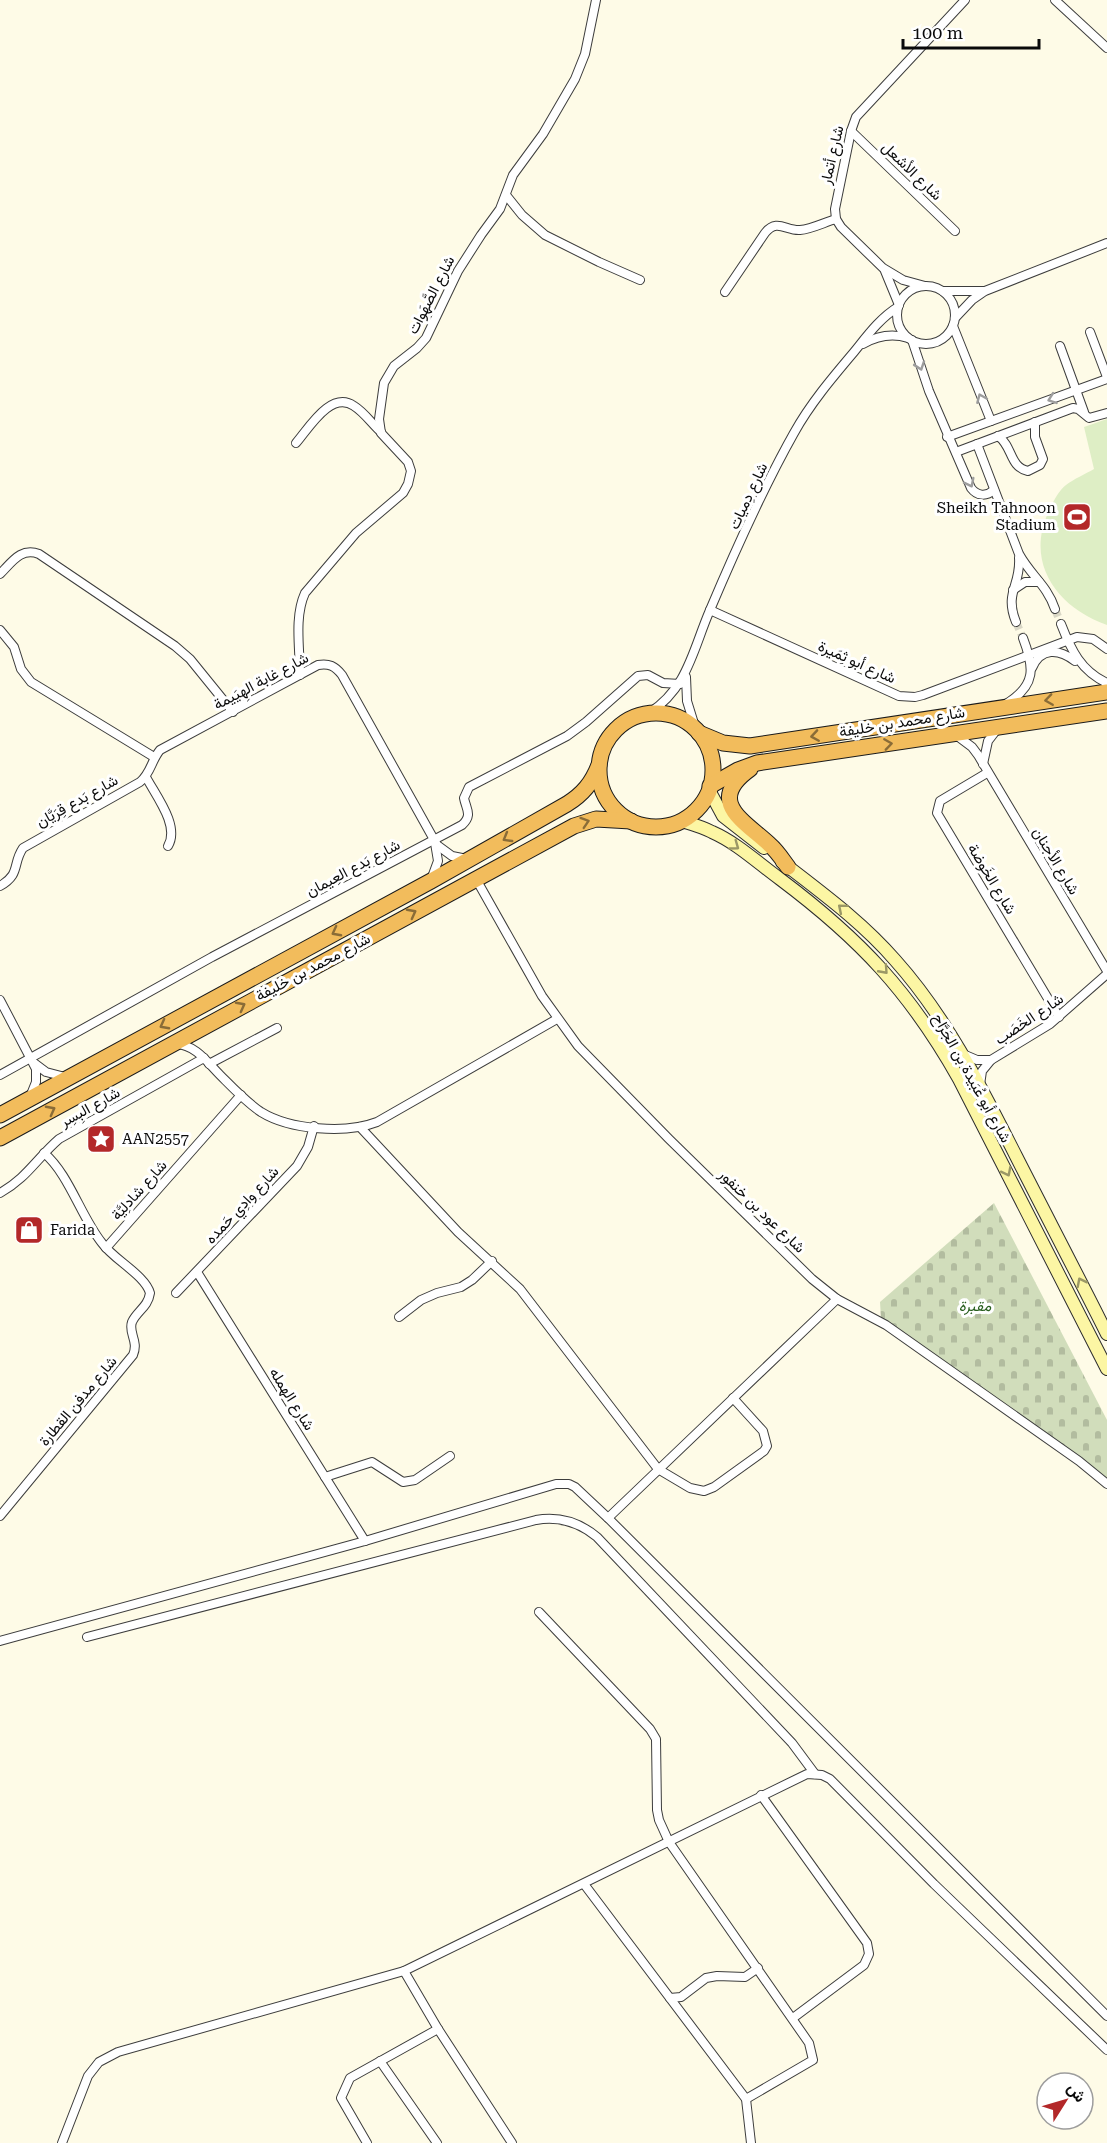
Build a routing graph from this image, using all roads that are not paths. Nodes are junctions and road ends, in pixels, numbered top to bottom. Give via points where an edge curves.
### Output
1 (596, 0) edge
2 (965, 0) edge
3 (1055, 0) edge
4 (1107, 48) edge
5 (850, 131) junction
6 (506, 195) junction
7 (836, 219) junction
8 (955, 231) dead end
9 (1107, 243) edge
10 (883, 268) junction
11 (640, 280) dead end
12 (925, 286) junction
13 (943, 291) junction
14 (985, 291) junction
15 (725, 292) dead end
16 (899, 306) junction
17 (954, 322) junction
18 (1090, 333) dead end
19 (912, 340) junction
20 (1060, 346) dead end
21 (857, 348) junction
22 (1107, 378) edge
23 (1076, 390) junction
24 (1107, 413) edge
25 (1085, 415) junction
26 (991, 421) junction
27 (1035, 422) junction
28 (381, 433) junction
29 (998, 436) junction
30 (947, 437) junction
31 (296, 443) dead end
32 (977, 444) junction
33 (956, 452) junction
34 (994, 490) junction
35 (1019, 554) junction
36 (0, 574) edge
37 (1040, 582) junction
38 (1013, 591) junction
39 (1055, 609) tunnel mouth
40 (710, 610) junction
41 (1016, 622) tunnel mouth
42 (1061, 624) tunnel mouth
43 (0, 630) edge
44 (1023, 638) tunnel mouth
45 (1068, 640) junction
46 (1107, 649) edge
47 (1029, 655) junction
48 (1083, 666) junction
49 (1032, 669) junction
50 (687, 670) junction
51 (300, 675) junction
52 (1107, 683) edge
53 (680, 684) junction
54 (1107, 692) edge
55 (1001, 707) junction
56 (1107, 711) edge
57 (233, 712) junction
58 (649, 713) junction
59 (998, 728) junction
60 (698, 731) junction
61 (956, 734) junction
62 (154, 757) junction
63 (757, 764) junction
64 (599, 765) junction
65 (985, 768) junction
66 (146, 777) junction
67 (710, 788) junction
68 (631, 821) junction
69 (682, 821) junction
70 (433, 840) junction
71 (168, 846) dead end
72 (470, 859) junction
73 (788, 867) junction
74 (476, 879) junction
75 (431, 881) junction
76 (0, 886) edge
77 (1107, 973) edge
78 (0, 1000) edge
79 (1059, 1017) junction
80 (557, 1019) junction
81 (205, 1025) junction
82 (277, 1028) dead end
83 (169, 1044) junction
84 (963, 1054) junction
85 (33, 1060) junction
86 (991, 1060) junction
87 (206, 1061) junction
88 (0, 1075) edge
89 (68, 1077) junction
90 (980, 1085) junction
91 (241, 1095) junction
92 (28, 1100) junction
93 (0, 1115) edge
94 (314, 1126) junction
95 (360, 1127) junction
96 (0, 1138) edge
97 (44, 1153) junction
98 (0, 1193) edge
99 (106, 1248) junction
100 (492, 1262) junction
101 (197, 1272) junction
102 (176, 1293) dead end
103 (837, 1299) junction
104 (399, 1317) dead end
105 (1107, 1334) edge
106 (1107, 1369) edge
107 (733, 1398) junction
108 (450, 1456) dead end
109 (658, 1469) junction
110 (325, 1477) junction
111 (1107, 1484) edge
112 (0, 1516) edge
113 (608, 1518) junction
114 (365, 1541) junction
115 (539, 1612) dead end
116 (87, 1637) dead end
117 (0, 1641) edge
118 (815, 1774) junction
119 (761, 1795) junction
120 (669, 1842) junction
121 (584, 1884) junction
122 (758, 1968) junction
123 (404, 1971) junction
124 (670, 1998) junction
125 (1107, 2016) edge
126 (793, 2018) junction
127 (438, 2029) junction
128 (1107, 2050) edge
129 (380, 2061) junction
130 (746, 2099) junction
131 (64, 2141) edge
132 (367, 2143) edge
133 (437, 2143) edge
134 (512, 2143) edge
135 (751, 2143) edge

1 - 6 street, شارع الصَّهَوات via 579,71 543,134 513,175
2 - 5 street, شارع أتمار via 860,110
3 - 4 street
5 - 7 street, شارع أتمار via 836,199
5 - 8 street, شارع الأشعل
6 - 11 street via 544,234
6 - 28 street, شارع الصَّهَوات via 458,271 426,338 386,377 380,407
7 - 10 street
7 - 15 street via 801,230 772,226
9 - 14 street
10 - 12 street via 903,280
10 - 16 street
12 - 13 street
12 - 16 street via 909,291
13 - 14 street
13 - 17 street via 954,307
14 - 17 street
16 - 19 street via 899,325
16 - 21 street, شارع دِميات
17 - 19 street via 950,333 936,342
26 -> 17 street
18 - 22 street
19 - 21 street, شارع دِميات via 883,336
19 -> 30 street
20 - 23 street
21 - 40 street, شارع دِميات via 794,432
22 - 23 street
23 - 25 street
23 -> 26 street
24 - 25 street via 1092,418
25 - 27 street via 1073,408
26 - 30 street
27 - 29 street
27 - 29 street via 1035,437 1043,459 1028,471 1015,464 1006,443
28 - 31 street via 353,405 340,402 328,407
28 - 51 street via 408,462 410,480 403,493 356,533 305,592 299,618
29 - 32 street
30 - 33 street
32 - 33 street
32 - 34 street
33 -> 34 street via 974,491 987,495
34 - 35 street
35 - 37 street
35 - 38 street via 1019,573
36 - 57 street via 19,555 39,554 175,646
37 - 38 street via 1025,582
37 - 39 street via 1050,593
38 - 41 street via 1011,608
40 - 47 street, شارع أبو ثِمَيرة via 899,696 923,695
40 - 50 street, شارع دِميات
42 - 45 street
43 - 62 street via 14,647 21,669 31,682
44 - 47 street
45 - 46 street, شارع أبو ثِمَيرة via 1085,637
45 - 47 street, شارع أبو ثِمَيرة
45 - 48 street
47 - 49 street
48 - 49 street via 1067,655 1050,651 1035,661
48 - 52 street
49 - 55 street via 1020,694
50 - 53 street, شارع دِميات
50 - 60 street, شارع دِميات via 687,701
51 - 57 street, شارع غابة الهِيَيمة
51 - 70 street, شارع غابة الهِيَيمة via 324,664 338,669
53 - 58 street, شارع دِميات
53 - 70 street, شارع بَدع العِيمان via 663,683 645,674 635,677 567,736 469,787 464,798 468,818
54 -> 55 highway, شارع محمد بن خليفة
55 -> 60 highway, شارع محمد بن خليفة via 750,746 723,743
56 - 59 highway, شارع محمد بن خليفة
57 - 62 street, شارع غابة الهِيَيمة via 167,746
58 - 60 highway via 666,714
58 - 64 highway via 631,718 615,730 604,746
59 - 61 highway, شارع محمد بن خليفة
59 - 65 street via 985,748
60 - 67 highway via 711,758
63 -> 61 highway, شارع محمد بن خليفة
61 - 65 street, شارع الأجنان via 972,747
62 - 66 street
63 - 67 highway, شارع محمد بن خليفة via 738,770
63 - 73 highway via 734,783 731,806 738,819 770,845
64 - 68 highway via 606,798
64 -> 72 highway, شارع محمد بن خليفة via 589,787 579,797
65 - 77 street, شارع الأجنان
65 - 79 street, شارع الخَوضة via 945,797 937,806 937,813
66 - 71 street via 172,827
66 - 76 street, شارع بَدع قِرَيَّان via 27,844 19,853 16,871
67 - 69 highway via 698,807
67 - 73 main road, شارع أبو عُبَيدة بن الجَرَّاح via 723,816
68 - 69 highway via 657,827
74 -> 68 highway, شارع محمد بن خليفة via 584,821
69 -> 106 main road, شارع أبو عُبَيدة بن الجَرَّاح via 729,841 821,910 873,958 911,1004 945,1053
70 - 72 street, شارع غابة الهِيَيمة via 452,856
70 - 75 street, شارع غابة الهِيَيمة via 438,861
70 - 85 street, شارع بَدع العِيمان via 222,952
72 - 75 highway, شارع محمد بن خليفة
84 -> 73 main road, شارع أبو عُبَيدة بن الجَرَّاح via 921,991 880,943 832,899
74 - 80 street, شارع عود بن خنفور
81 -> 74 highway, شارع محمد بن خليفة
75 -> 89 highway, شارع محمد بن خليفة
77 - 79 street, شارع الخَصَب
78 - 85 street
79 - 86 street, شارع الخَصَب
80 - 95 street via 389,1116
80 - 103 street, شارع عود بن خنفور via 578,1047 669,1138
81 - 83 highway, شارع محمد بن خليفة
81 - 87 street via 197,1040
82 - 87 street, شارع البِسِر via 233,1052
83 - 87 street via 182,1044
96 -> 83 highway, شارع محمد بن خليفة
84 - 86 street, شارع الخَصَب via 976,1060
84 - 90 main road, شارع أبو عُبَيدة بن الجَرَّاح
85 - 88 street, شارع بَدع العِيمان
85 - 89 street via 53,1075
85 - 92 street via 36,1082
86 - 90 street, شارع الخَصَب via 982,1071
87 - 91 street
87 - 97 street, شارع البِسِر via 59,1139
89 - 92 highway, شارع محمد بن خليفة
105 -> 90 main road, شارع أبو عُبَيدة بن الجَرَّاح
91 - 94 street via 263,1113 290,1124
91 - 99 street, شارع شادلِيَّة
92 - 93 highway, شارع محمد بن خليفة
94 - 95 street
94 - 101 street, شارع وادِي حَمده via 297,1166
95 - 100 street
97 - 98 street, شارع البِسِر via 29,1172
97 - 99 street, شارع مدفن القطارة
99 - 112 street, شارع مدفن القطارة via 148,1287 149,1300 132,1323 136,1348
100 - 104 street via 461,1287 421,1300
100 - 109 street via 520,1289
101 - 102 street, شارع وادِي حَمده
101 - 110 street, شارع الهمله
103 - 107 street
103 - 111 street, شارع عود بن خنفور via 886,1325
107 - 109 street
107 - 109 street via 763,1431 767,1446 764,1452 704,1491 690,1488
108 - 110 street via 415,1480 403,1482 372,1462
109 - 113 street
110 - 114 street, شارع الهمله
113 - 114 street via 575,1487 562,1483
113 - 125 street
114 - 117 street
115 - 120 street via 656,1739 657,1810
116 - 118 street via 536,1521 564,1520 597,1537 792,1743
118 - 119 street via 799,1776
118 - 128 street via 830,1779
119 - 120 street
119 - 126 street via 867,1943 864,1965
120 - 121 street
120 - 122 street
121 - 123 street
121 - 124 street
122 - 124 street via 745,1977 706,1978 681,1997
122 - 126 street
123 - 127 street
123 - 131 street via 118,2052 99,2062 88,2076
124 - 130 street
126 - 130 street via 809,2043 813,2060
127 - 129 street
127 - 134 street
129 - 132 street via 350,2078 341,2098
129 - 133 street
130 - 135 street

